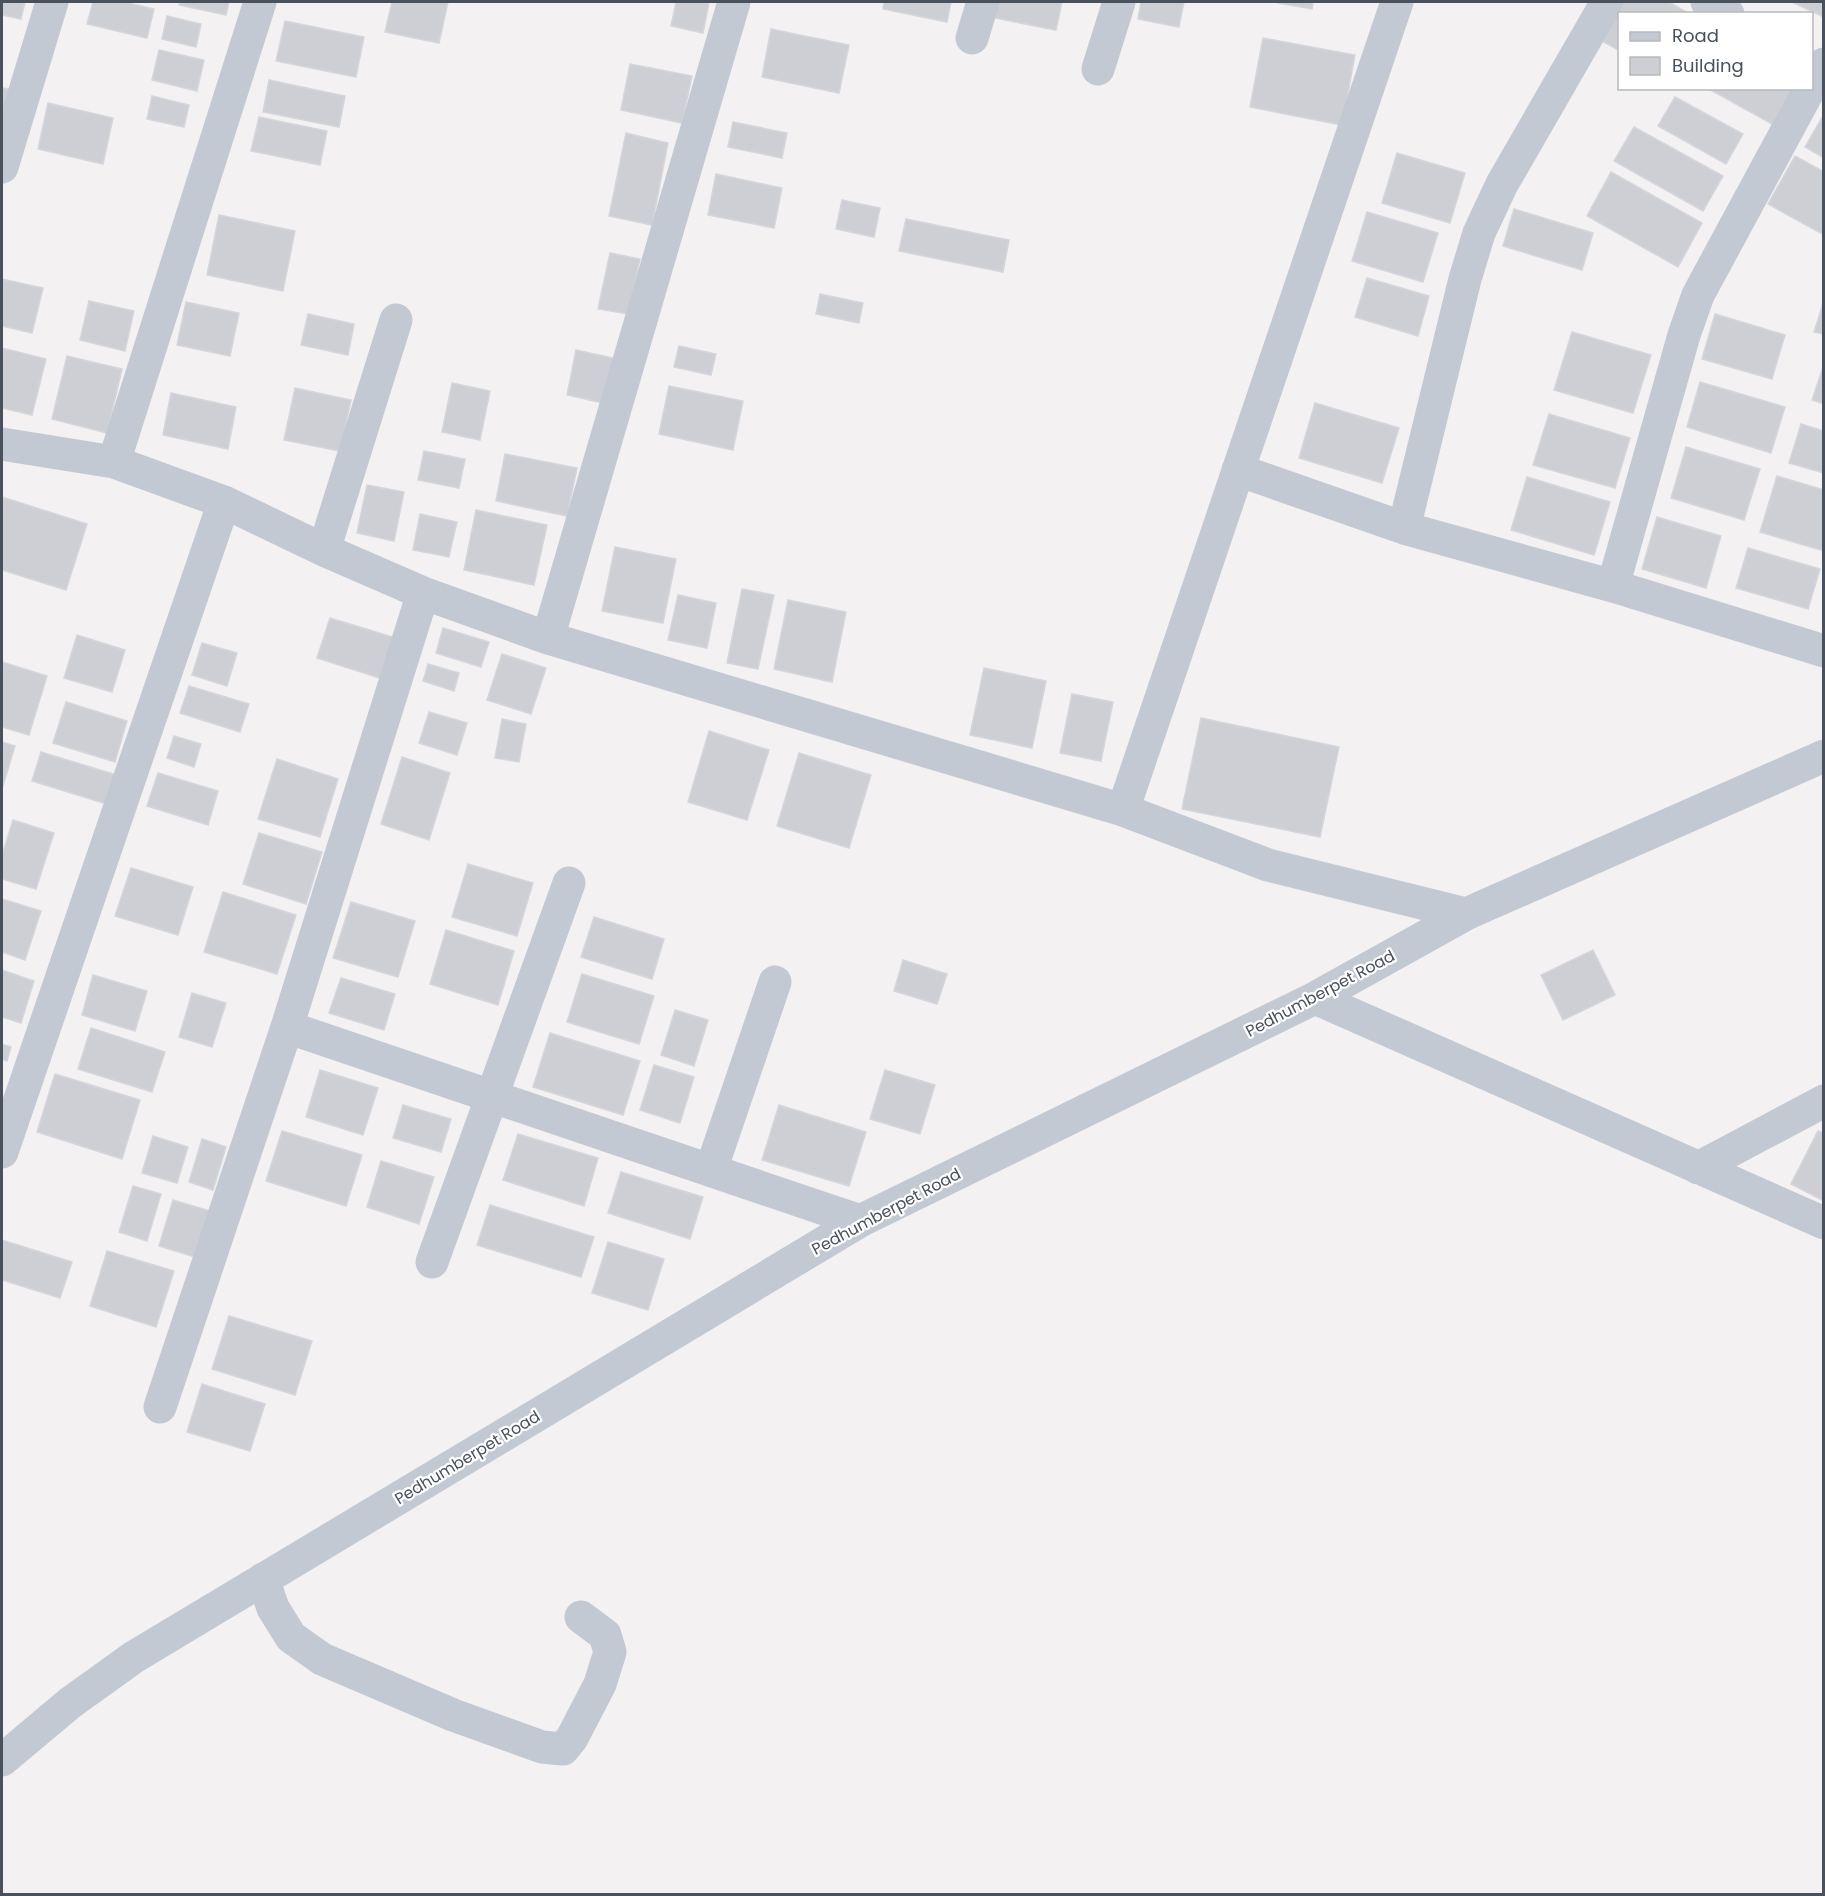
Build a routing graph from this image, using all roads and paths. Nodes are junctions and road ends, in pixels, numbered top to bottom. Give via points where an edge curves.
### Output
1 (52, 2) edge
2 (260, 2) edge
3 (734, 2) edge
4 (984, 2) edge
5 (1119, 2) edge
6 (1396, 2) edge
7 (1607, 2) edge
8 (1707, 2) edge
9 (1724, 12) edge
10 (972, 38) dead end
11 (1098, 69) dead end
12 (1807, 90) edge
13 (2, 167) edge
14 (396, 320) dead end
15 (2, 444) edge
16 (114, 462) junction
17 (1238, 470) junction
18 (224, 502) junction
19 (1404, 528) junction
20 (324, 550) junction
21 (1613, 586) junction
22 (423, 593) junction
23 (548, 638) junction
24 (1823, 647) edge
25 (1824, 756) edge
26 (1123, 810) junction
27 (568, 883) dead end
28 (1466, 914) junction
29 (775, 982) dead end
30 (1315, 998) junction
31 (287, 1028) junction
32 (490, 1096) junction
33 (1824, 1101) edge
34 (2, 1152) edge
35 (1698, 1168) junction
36 (711, 1170) junction
37 (860, 1221) junction
38 (1824, 1223) edge
39 (432, 1262) dead end
40 (160, 1407) dead end
41 (263, 1579) junction
42 (581, 1617) dead end
43 (2, 1760) edge

1 - 13 street
2 - 16 street
3 - 23 street
4 - 10 street
5 - 11 street
6 - 17 street
7 - 19 street via 1502,184 1479,233
8 - 9 street
12 - 21 street via 1698,295
14 - 20 street
15 - 16 street
16 - 18 street
17 - 19 street
17 - 26 street
18 - 20 street
18 - 34 street
19 - 21 street
20 - 22 street
21 - 24 street
22 - 23 street
22 - 31 street
23 - 26 street
25 - 28 street, Pedhumberpet Road
26 - 28 street via 1268,865
27 - 32 street
28 - 30 street, Pedhumberpet Road
29 - 36 street
30 - 35 street
30 - 37 street, Pedhumberpet Road
31 - 32 street
31 - 40 street
32 - 36 street
32 - 39 street
33 - 35 street
35 - 38 street
36 - 37 street
37 - 41 street, Pedhumberpet Road
41 - 42 street via 273,1608 291,1637 322,1659 453,1715 542,1747 563,1749 572,1738 600,1684 610,1652 605,1635
41 - 43 street, Pedhumberpet Road via 134,1657 70,1703

